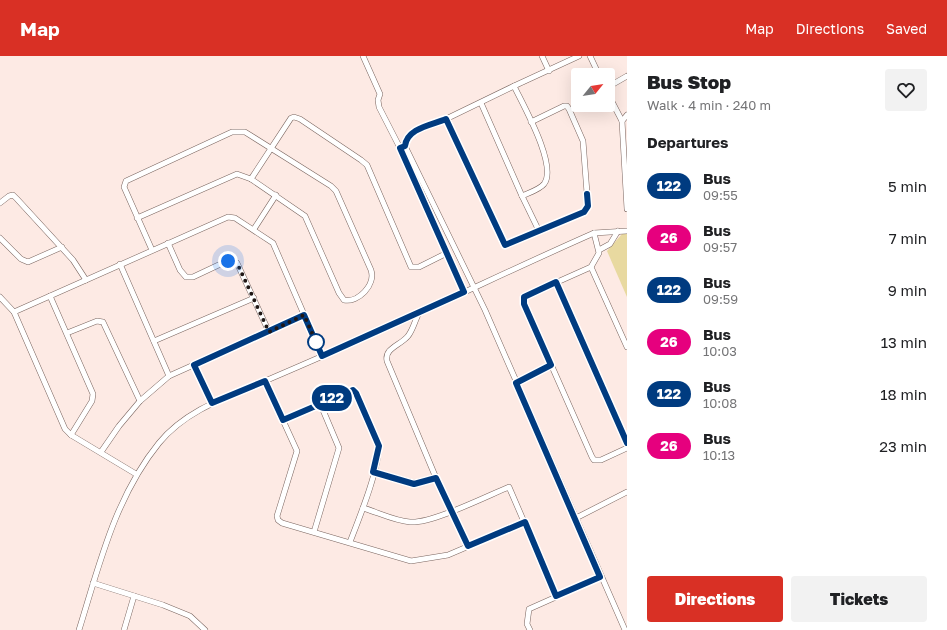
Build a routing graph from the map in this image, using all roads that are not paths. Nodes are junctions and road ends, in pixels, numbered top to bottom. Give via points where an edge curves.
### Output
1 (363, 56) edge
2 (542, 56) edge
3 (579, 56) edge
4 (590, 56) edge
5 (596, 68) edge
6 (549, 71) junction
7 (627, 76) edge
8 (615, 83) edge
9 (514, 86) junction
10 (481, 102) junction
11 (615, 108) edge
12 (627, 116) edge
13 (446, 119) junction
14 (622, 121) junction
15 (531, 122) junction
16 (403, 147) junction
17 (271, 148) junction
18 (626, 154) edge
19 (251, 179) junction
20 (276, 195) junction
21 (522, 196) junction
22 (0, 203) edge
23 (627, 210) edge
24 (137, 218) junction
25 (254, 229) junction
26 (539, 231) junction
27 (618, 231) junction
28 (627, 231) edge
29 (594, 232) junction
30 (0, 238) edge
31 (168, 243) junction
32 (62, 247) junction
33 (152, 250) junction
34 (599, 250) junction
35 (447, 253) junction
36 (120, 264) junction
37 (591, 267) junction
38 (86, 280) junction
39 (556, 282) junction
40 (474, 287) junction
41 (464, 292) junction
42 (50, 296) junction
43 (0, 297) edge
44 (254, 298) junction
45 (14, 312) junction
46 (419, 313) junction
47 (304, 315) junction
48 (269, 332) junction
49 (67, 333) junction
50 (154, 341) junction
51 (627, 347) edge
52 (322, 356) junction
53 (194, 365) junction
54 (551, 365) junction
55 (169, 376) junction
56 (265, 381) junction
57 (516, 383) junction
58 (140, 401) junction
59 (212, 403) junction
60 (320, 403) junction
61 (283, 420) junction
62 (71, 435) junction
63 (627, 443) edge
64 (627, 448) edge
65 (101, 452) junction
66 (373, 472) junction
67 (136, 474) junction
68 (436, 478) junction
69 (627, 492) edge
70 (363, 508) junction
71 (451, 510) junction
72 (576, 518) junction
73 (525, 522) junction
74 (314, 532) junction
75 (350, 542) junction
76 (468, 546) junction
77 (600, 577) junction
78 (93, 583) junction
79 (134, 596) junction
80 (556, 596) junction
81 (79, 630) edge
82 (124, 630) edge
83 (205, 630) edge
84 (530, 630) edge
85 (624, 630) edge

1 - 16 street via 380,94 380,107
2 - 6 street
3 - 6 street
4 - 5 street
6 - 9 street
7 - 8 street
9 - 10 street
9 - 15 street
10 - 13 street
10 - 21 street
11 - 14 street
12 - 14 street
13 - 16 street via 415,131 409,135
13 - 26 street via 505,245
14 - 18 street
15 - 21 street via 545,152 546,180 544,185
15 - 26 street via 567,106 583,141 585,162 587,210
16 - 35 street
16 - 40 street
17 - 19 street
17 - 20 street via 336,191 373,276 366,291 347,301 341,297 305,216
17 - 24 street via 245,132 232,132 128,179 124,187
17 - 35 street via 290,118 300,119 367,165 412,267 419,268
18 - 23 street
19 - 20 street
19 - 24 street via 237,174 232,175
20 - 25 street
21 - 26 street
22 - 32 street via 13,195
24 - 33 street
25 - 31 street via 235,218 228,217
25 - 47 street via 273,243
27 - 28 street
27 - 29 street
27 - 34 street via 610,244
29 - 34 street
29 - 40 street
30 - 32 street via 21,259 28,262
31 - 33 street
31 - 44 street via 180,270 186,277 193,277 228,261 237,263
32 - 38 street via 78,265
33 - 36 street
34 - 37 street via 598,257
35 - 41 street
36 - 38 street
36 - 50 street
37 - 39 street
37 - 51 street
38 - 42 street
39 - 54 street via 526,296 523,301
39 - 63 street
40 - 41 street
40 - 57 street
41 - 46 street
42 - 45 street
42 - 49 street
43 - 45 street
44 - 48 street
44 - 50 street
45 - 62 street via 62,424
46 - 52 street
46 - 68 street via 407,337 389,351 386,357
47 - 48 street
47 - 52 street
48 - 53 street
49 - 58 street via 97,321 104,322
49 - 62 street via 93,394 92,401
50 - 55 street
52 - 56 street
53 - 55 street
53 - 59 street
54 - 57 street
54 - 64 street via 592,457 597,461 601,460
55 - 58 street
56 - 59 street
56 - 61 street
57 - 72 street
58 - 65 street
59 - 67 street via 177,424
60 - 61 street
60 - 66 street via 348,391 353,390 356,393 379,446
60 - 74 street via 340,448
61 - 74 street via 297,450 277,516 278,520
62 - 65 street
65 - 67 street
66 - 68 street via 414,484
66 - 70 street
67 - 78 street via 114,521
68 - 71 street
69 - 72 street
70 - 71 street via 408,522 417,522
70 - 75 street
71 - 73 street via 509,487
71 - 76 street
72 - 77 street
73 - 76 street
73 - 80 street
74 - 75 street
75 - 76 street via 411,561 448,555
77 - 80 street
77 - 85 street
78 - 79 street
78 - 81 street
79 - 82 street
79 - 83 street via 190,616
80 - 84 street via 529,609 527,624

